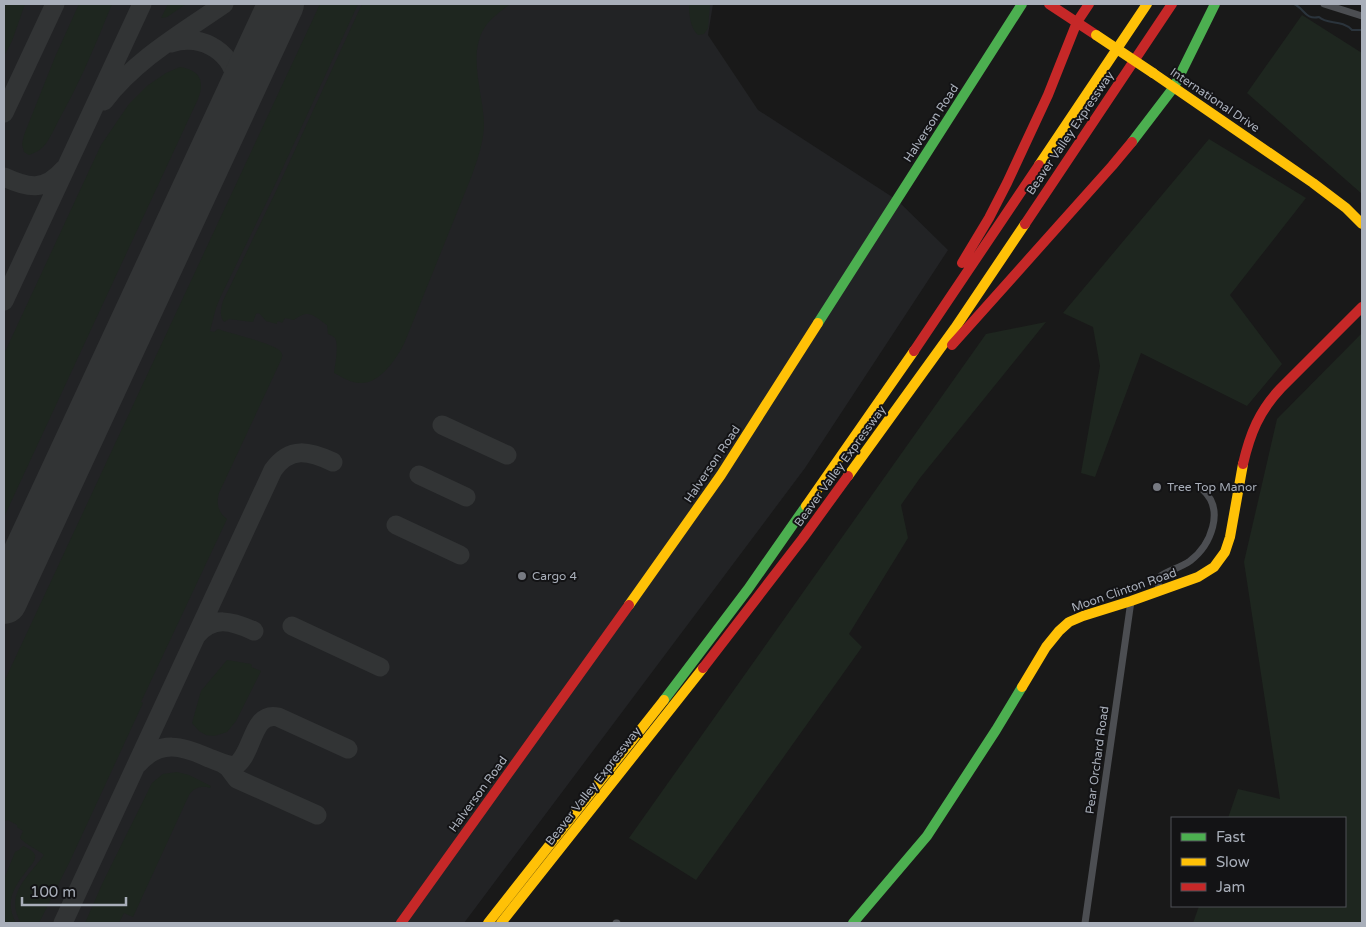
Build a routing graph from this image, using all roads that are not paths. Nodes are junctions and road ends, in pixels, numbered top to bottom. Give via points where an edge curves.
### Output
1 (1022, 4) edge
2 (1049, 4) edge
3 (1089, 4) edge
4 (1147, 4) edge
5 (1172, 4) edge
6 (1215, 4) edge
7 (1324, 4) edge
8 (1362, 16) edge
9 (1077, 22) junction
10 (1174, 87) junction
11 (1362, 224) edge
12 (1362, 307) edge
13 (881, 432) junction
14 (852, 442) junction
15 (1203, 490) dead end
16 (1159, 591) junction
17 (1131, 601) junction
18 (401, 923) edge
19 (488, 923) edge
20 (501, 923) edge
21 (853, 923) edge
22 (1085, 923) edge

1 - 18 main road, Halverson Road via 717,480
2 - 9 main road, International Drive
3 - 9 main road
4 - 14 main road, Beaver Valley Expressway
5 - 13 main road, Beaver Valley Expressway via 955,328
6 - 10 main road
7 - 8 street
9 - 10 main road, International Drive, bridge
9 - 14 main road via 1048,95 1000,198
10 - 11 main road, International Drive via 1313,183
10 - 13 main road via 1112,166 975,318
12 - 16 main road, Moon Clinton Road via 1272,398 1260,415 1250,439 1228,543 1220,560 1200,576
13 - 20 main road, Beaver Valley Expressway via 728,636
14 - 19 main road, Beaver Valley Expressway via 699,656
15 - 16 street via 1211,499 1214,511 1209,536 1191,560 1159,577
16 - 17 main road, Moon Clinton Road
17 - 21 main road, Moon Clinton Road via 1083,616 1059,631 927,836
17 - 22 street, Pear Orchard Road

